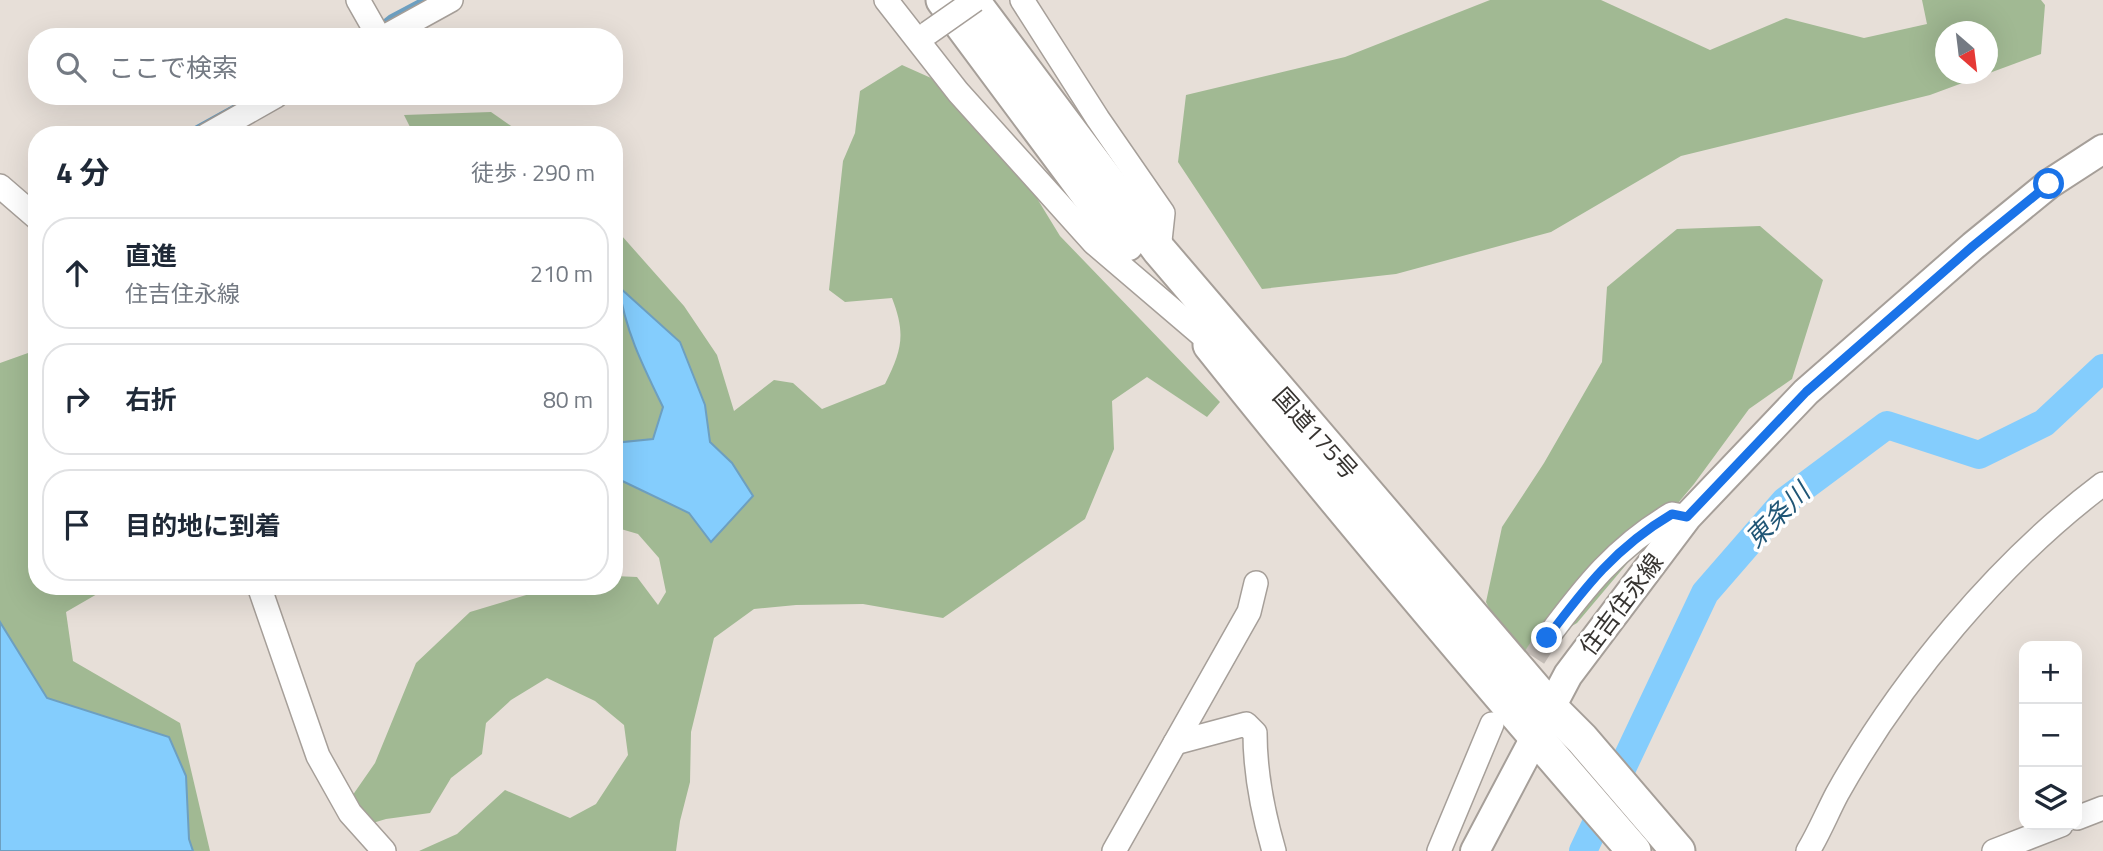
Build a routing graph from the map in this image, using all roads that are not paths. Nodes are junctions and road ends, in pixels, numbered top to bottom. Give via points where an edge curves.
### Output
1 (358, 0) edge
2 (451, 0) edge
3 (887, 0) edge
4 (943, 0) edge
5 (974, 0) edge
6 (1022, 0) edge
7 (374, 28) edge
8 (400, 28) edge
9 (922, 37) junction
10 (260, 105) edge
11 (222, 126) edge
12 (2103, 149) edge
13 (0, 186) edge
14 (28, 210) edge
15 (1159, 250) junction
16 (1203, 336) junction
17 (2103, 484) edge
18 (1687, 517) junction
19 (1256, 583) dead end
20 (262, 595) edge
21 (1547, 638) tunnel mouth
22 (1551, 708) junction
23 (1492, 724) dead end
24 (1535, 738) junction
25 (1175, 743) junction
26 (2103, 808) edge
27 (2082, 816) edge
28 (2047, 830) edge
29 (384, 851) edge
30 (1114, 851) edge
31 (1274, 851) edge
32 (1439, 851) edge
33 (1475, 851) edge
34 (1634, 851) edge
35 (1678, 851) edge
36 (1808, 851) edge
37 (1994, 851) edge

1 - 7 street
2 - 8 street
3 - 9 street
4 - 16 highway, 国道175号 via 1091,199
5 - 9 street, bridge
5 - 15 highway, 国道175号
6 - 15 street via 1163,213
9 - 16 street via 958,92 1094,243
10 - 11 street
12 - 18 main road, 住吉住永線 via 2049,184 1982,238 1806,392
13 - 14 street
15 - 22 highway, 国道175号
16 - 24 highway, 国道175号
17 - 36 street via 2040,537 1950,633 1866,749
18 - 21 street via 1672,514 1642,531 1591,580
18 - 22 main road, 住吉住永線 via 1568,675
19 - 25 street via 1249,612
20 - 29 street via 318,756 350,813
22 - 24 main road, 住吉住永線
22 - 35 highway, 国道175号
23 - 32 street
24 - 33 main road, 住吉住永線
24 - 34 highway, 国道175号
25 - 30 street
25 - 31 street via 1246,724 1255,733 1255,759
26 - 27 street
28 - 37 street

